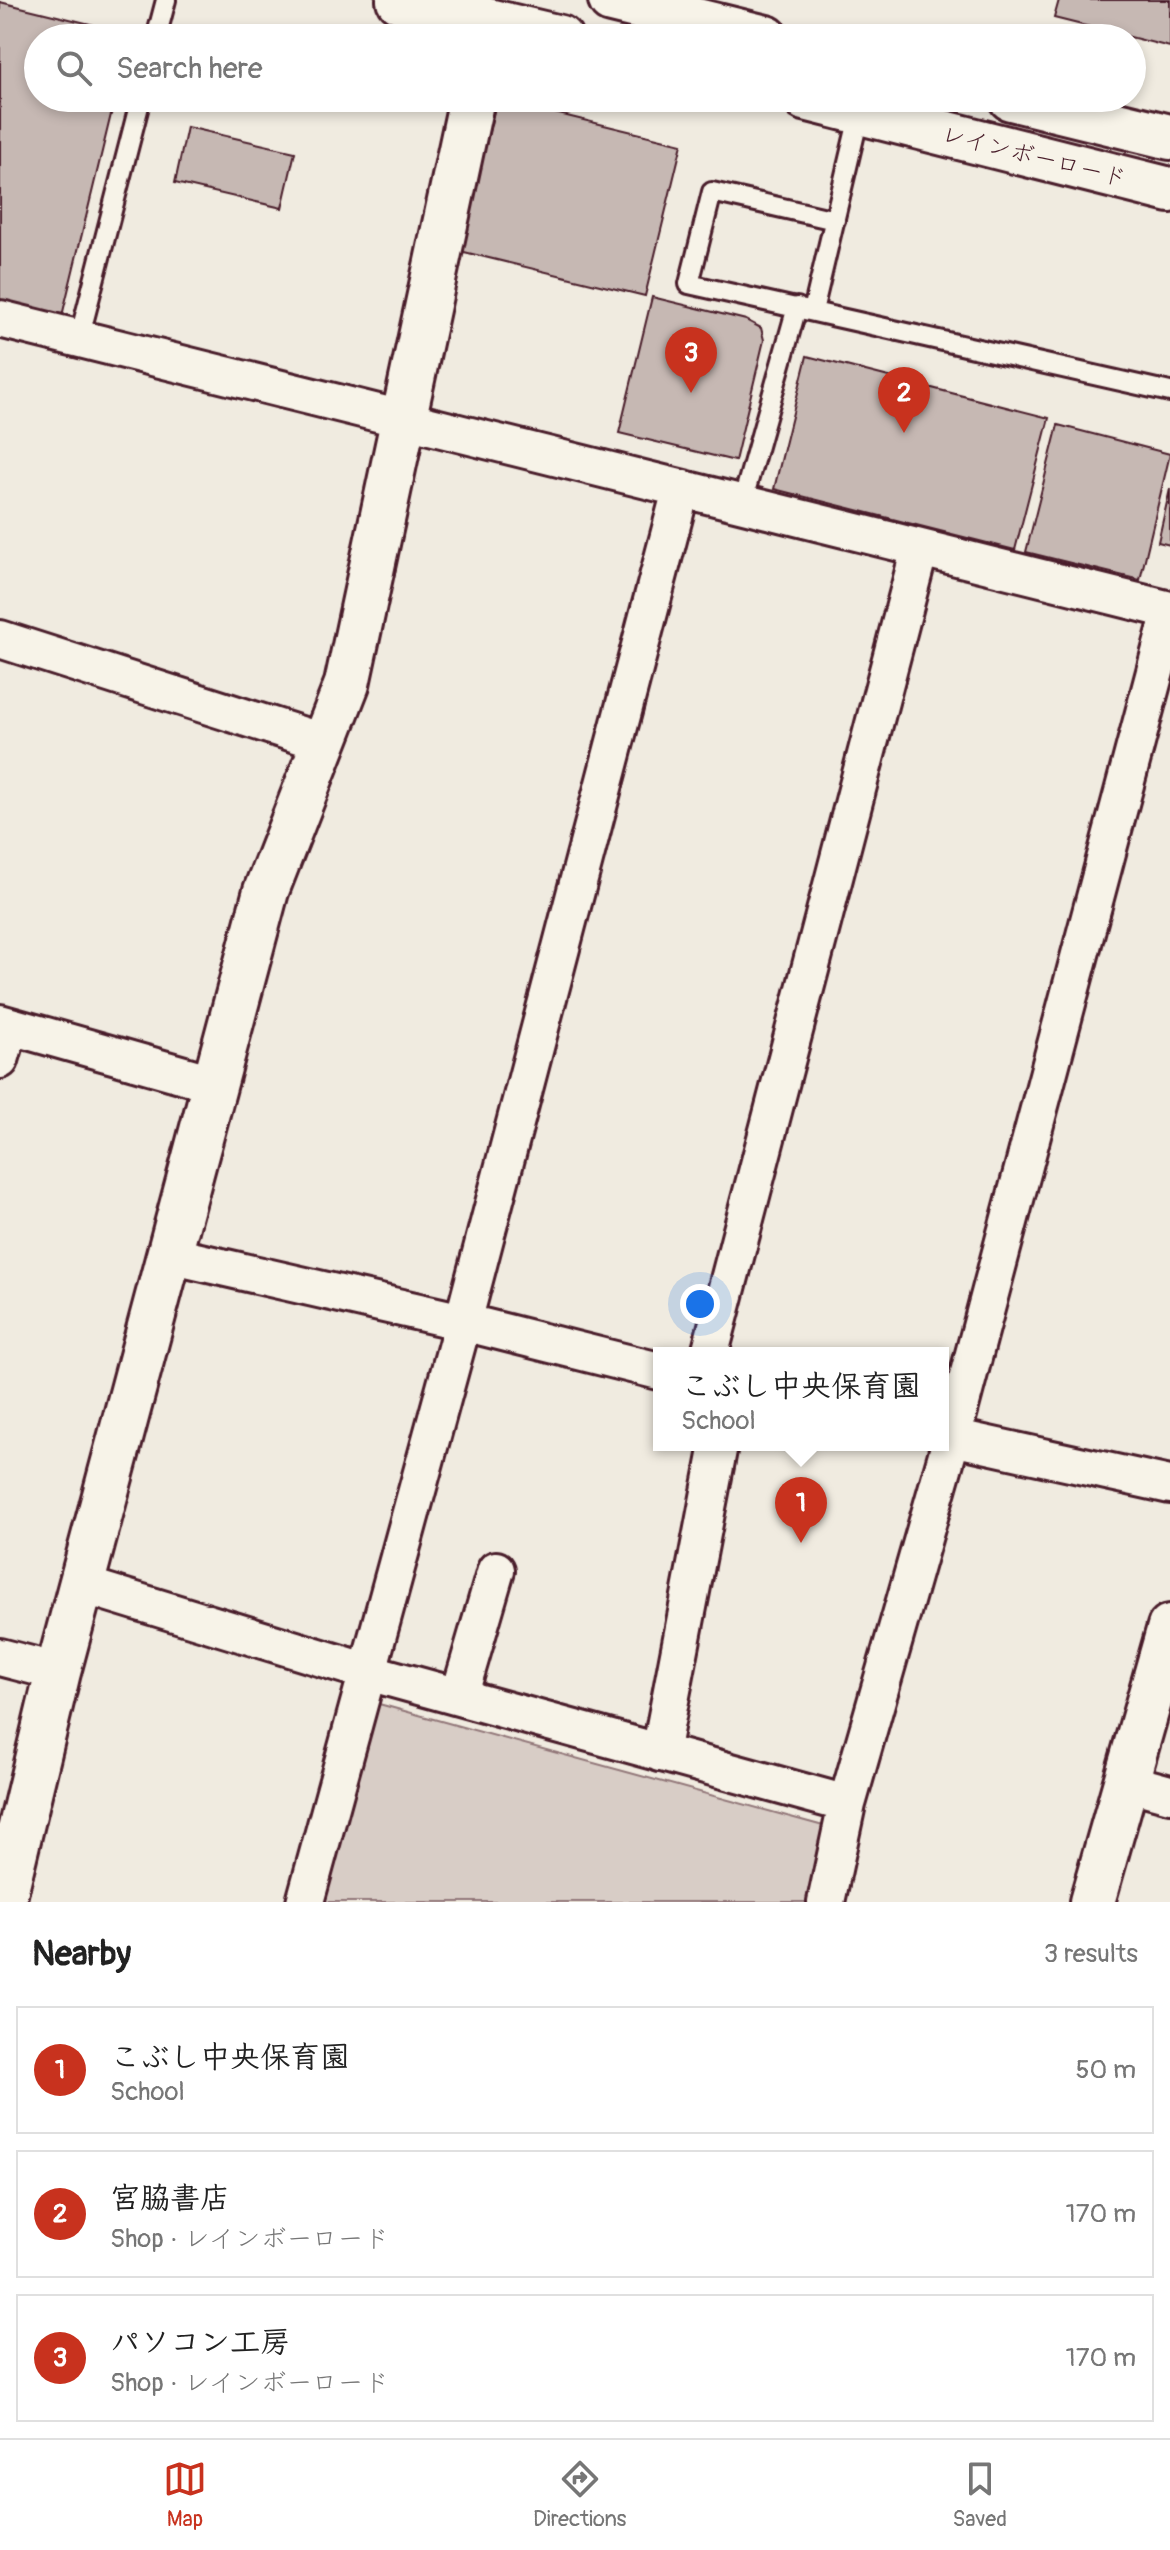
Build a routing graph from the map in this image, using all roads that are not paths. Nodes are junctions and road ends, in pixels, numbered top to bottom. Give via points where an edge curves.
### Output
1 (166, 0) edge
2 (399, 0) edge
3 (611, 0) edge
4 (489, 20) edge
5 (160, 24) edge
6 (709, 24) edge
7 (137, 112) edge
8 (469, 112) edge
9 (860, 112) joint
10 (1068, 112) edge
11 (1170, 137) edge
12 (1170, 190) edge
13 (835, 220) junction
14 (805, 309) junction
15 (2, 327) edge
16 (79, 339) junction
17 (1170, 392) edge
18 (403, 421) junction
19 (681, 490) junction
20 (742, 503) junction
21 (920, 548) junction
22 (1170, 612) edge
23 (0, 639) edge
24 (325, 743) junction
25 (5, 1024) edge
26 (0, 1060) edge
27 (216, 1084) junction
28 (169, 1255) junction
29 (463, 1322) junction
30 (712, 1347) edge
31 (653, 1370) edge
32 (949, 1432) edge
33 (949, 1436) edge
34 (718, 1451) edge
35 (944, 1451) edge
36 (1170, 1485) edge
37 (496, 1570) dead end
38 (83, 1585) junction
39 (1170, 1627) edge
40 (0, 1657) edge
41 (58, 1672) junction
42 (368, 1672) junction
43 (459, 1697) junction
44 (660, 1753) junction
45 (1126, 1782) junction
46 (1170, 1794) edge
47 (847, 1804) junction
48 (3, 1902) edge
49 (305, 1902) edge
50 (826, 1902) edge
51 (1092, 1902) edge

1 - 5 lane
2 - 4 street
3 - 6 street
7 - 16 lane
8 - 18 street
9 - 12 street, レインボーロード
9 - 13 lane
10 - 11 street
13 - 14 lane
13 - 14 lane via 712,192 689,284
14 - 17 lane
14 - 20 lane
15 - 16 street
16 - 18 street
18 - 19 street
18 - 24 street via 347,684
19 - 20 street
19 - 29 street
20 - 21 street
21 - 22 street
21 - 30 street
22 - 32 street
23 - 24 street
24 - 27 street via 266,891
25 - 26 street
25 - 27 street
27 - 28 street
28 - 29 street
28 - 38 street
29 - 31 street
29 - 42 street
33 - 36 street
34 - 44 street
35 - 47 street
37 - 43 street
38 - 41 street
38 - 42 street
39 - 45 street
40 - 41 street
41 - 48 street
42 - 43 street
42 - 49 street
43 - 44 street
44 - 47 street
45 - 46 street
45 - 51 street
47 - 50 street

